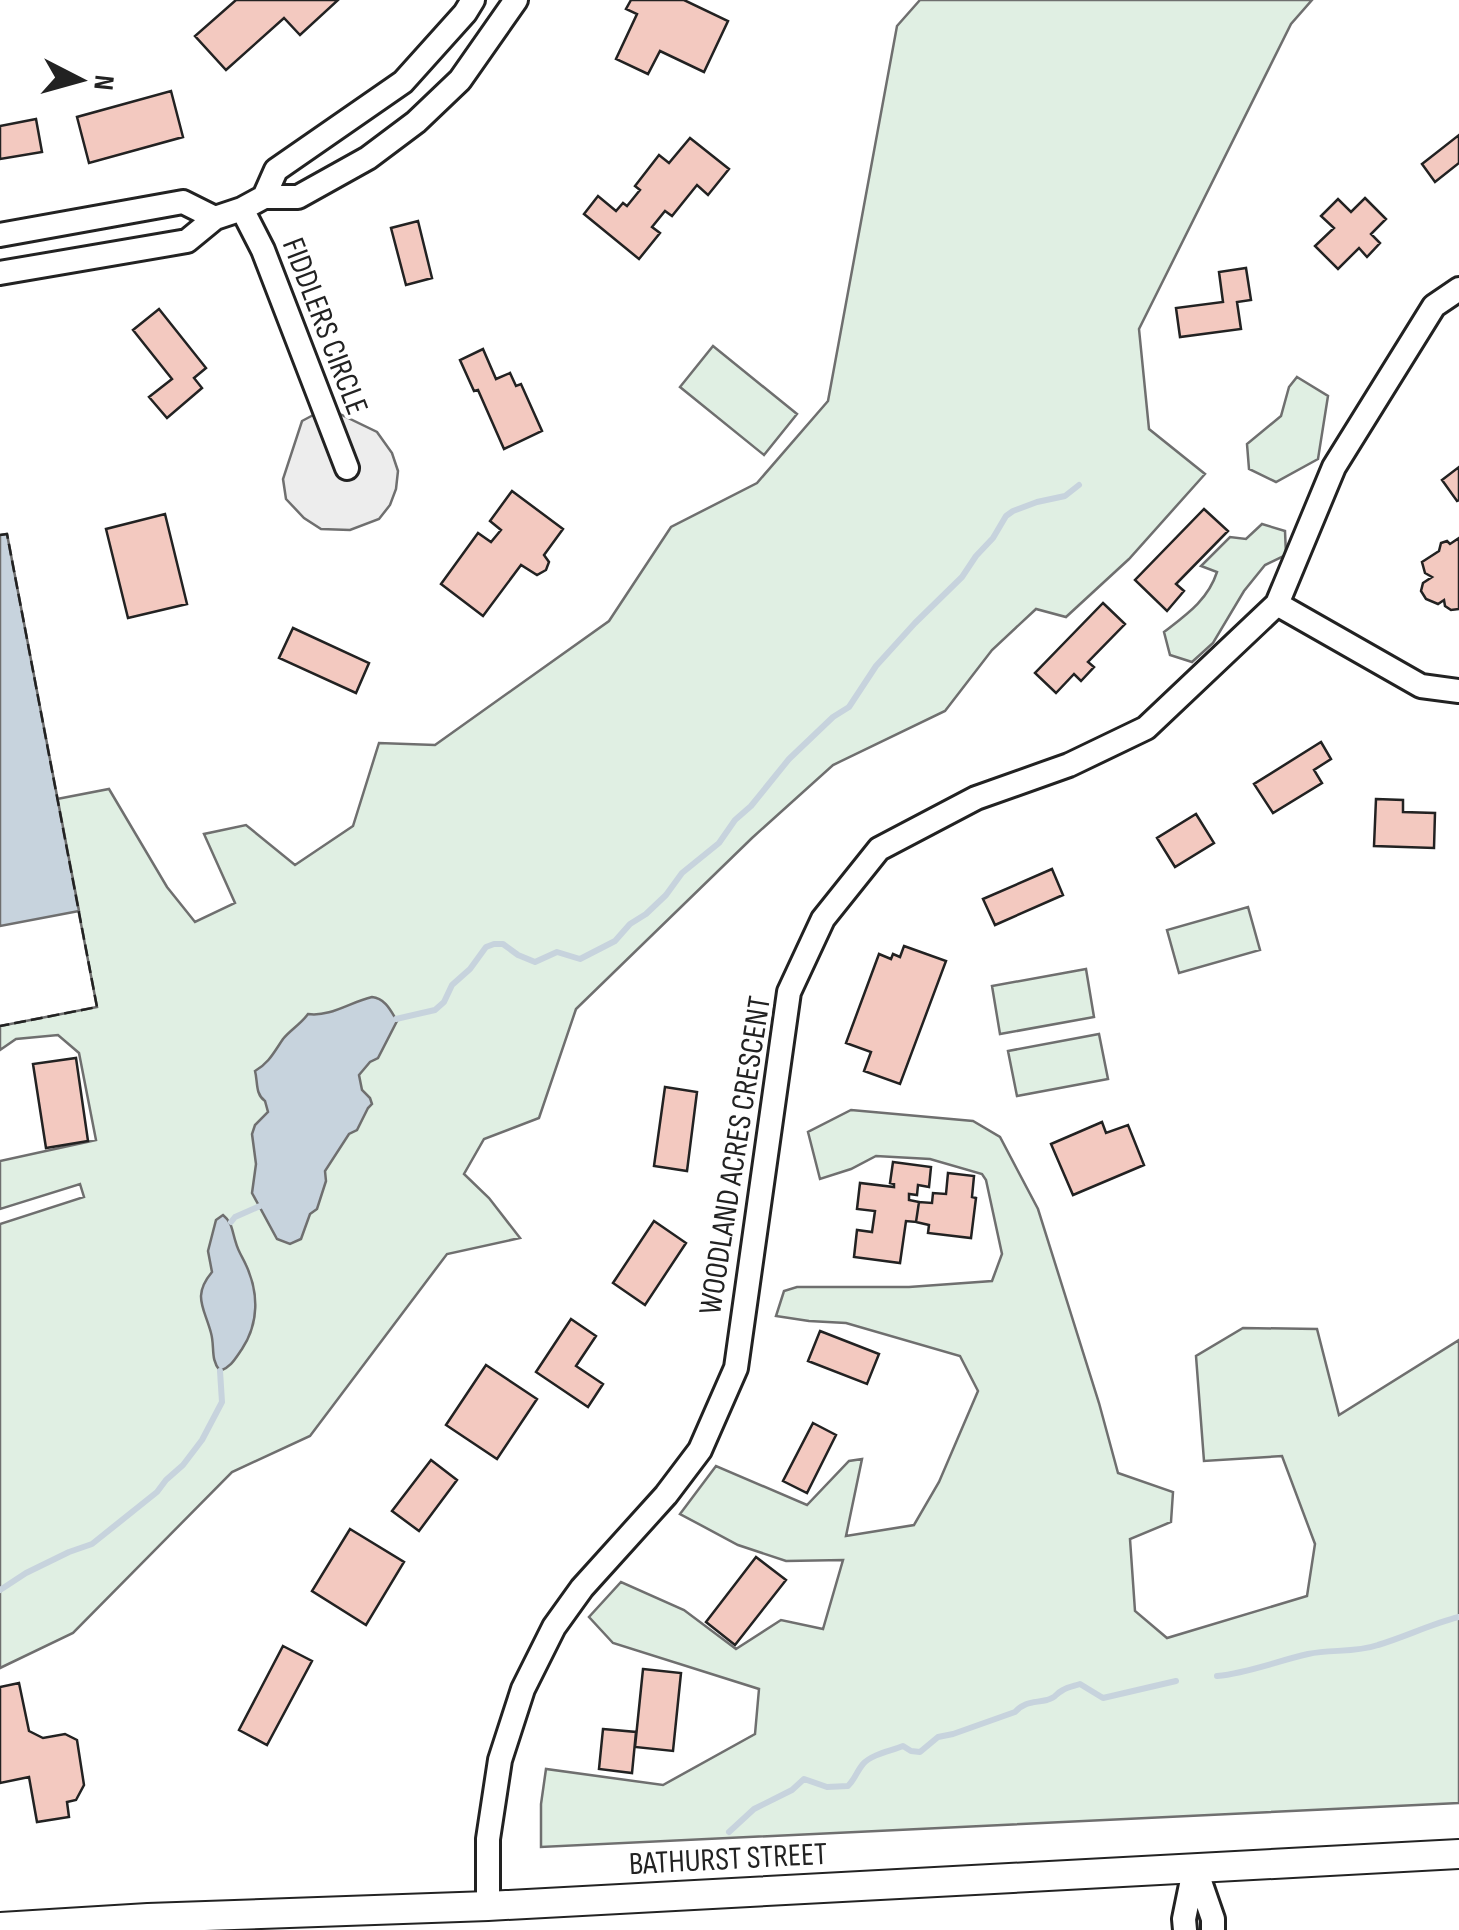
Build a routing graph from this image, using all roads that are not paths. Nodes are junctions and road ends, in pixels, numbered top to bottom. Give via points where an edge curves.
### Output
1 (473, 0) edge
2 (516, 0) edge
3 (264, 198) junction
4 (242, 209) junction
5 (215, 218) junction
6 (0, 235) edge
7 (0, 272) edge
8 (1459, 289) edge
9 (347, 468) dead end
10 (1277, 604) junction
11 (1459, 691) edge
12 (1459, 1854) edge
13 (1195, 1867) junction
14 (488, 1906) junction
15 (0, 1927) edge
16 (1185, 1930) edge
17 (1213, 1930) edge

1 - 3 street via 403,82 276,170
2 - 3 street via 460,80 416,122 298,197
3 - 4 street
4 - 5 street
4 - 9 street, FIDDLERS CIRCLE
5 - 6 street via 183,202
5 - 7 street via 187,240
8 - 10 street, WOODLAND ACRES CRESCENT via 1434,306 1334,467
10 - 11 street via 1420,686
10 - 14 street, WOODLAND ACRES CRESCENT via 1146,728 976,798 880,849 823,918 789,992 736,1368 700,1450 582,1588 523,1689 497,1779
12 - 13 main road, BATHURST STREET
13 - 14 main road, BATHURST STREET
13 - 16 street
13 - 17 street
14 - 15 main road, BATHURST STREET

